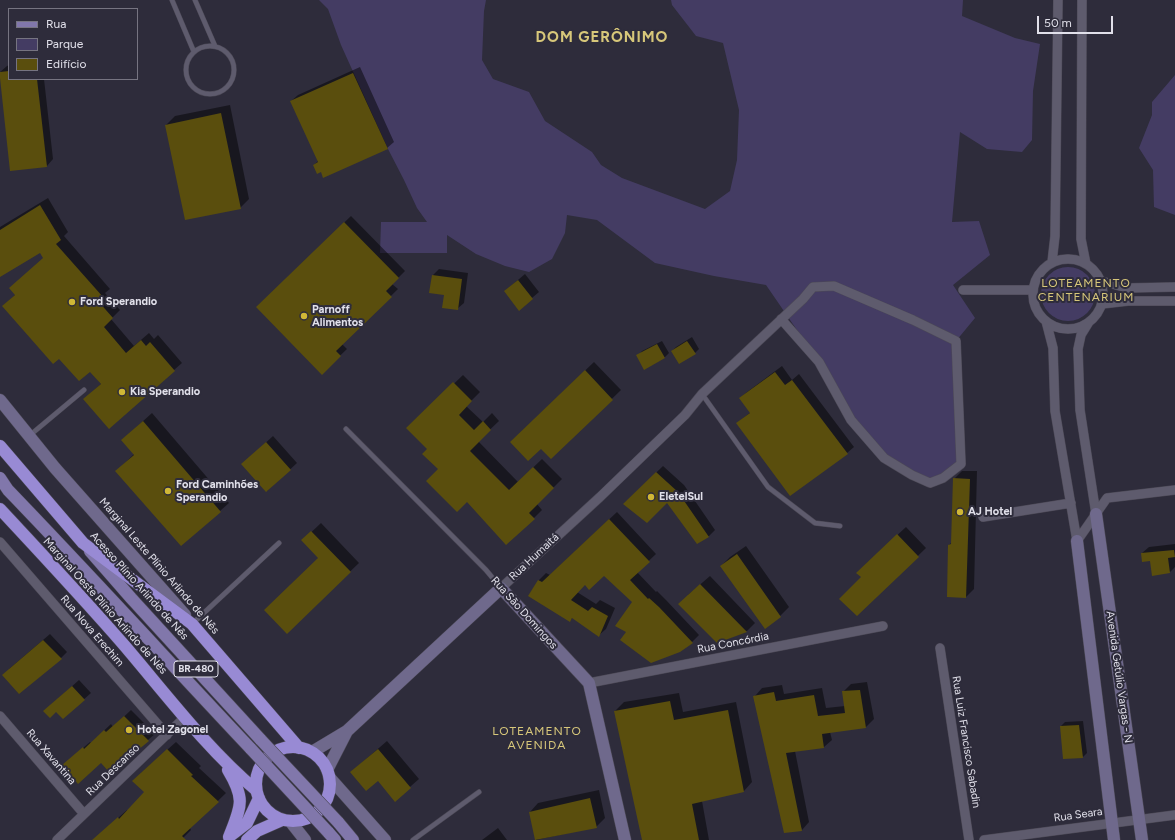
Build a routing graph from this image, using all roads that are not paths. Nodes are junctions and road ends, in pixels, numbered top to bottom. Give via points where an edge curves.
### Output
1 (172, 0) edge
2 (195, 0) edge
3 (1058, 0) edge
4 (1082, 0) edge
5 (215, 46) junction
6 (194, 52) junction
7 (1052, 262) junction
8 (1086, 264) junction
9 (1101, 282) junction
10 (1175, 287) edge
11 (963, 290) dead end
12 (1033, 290) junction
13 (1175, 301) edge
14 (1102, 304) junction
15 (781, 319) junction
16 (1046, 321) junction
17 (1089, 322) junction
18 (84, 390) dead end
19 (702, 394) junction
20 (0, 400) edge
21 (346, 429) dead end
22 (29, 436) junction
23 (0, 446) edge
24 (3, 483) edge
25 (1175, 490) edge
26 (1071, 503) junction
27 (0, 509) edge
28 (1096, 514) junction
29 (983, 517) dead end
30 (840, 526) dead end
31 (1077, 540) junction
32 (0, 542) edge
33 (83, 543) junction
34 (279, 543) dead end
35 (501, 588) junction
36 (192, 624) junction
37 (883, 626) dead end
38 (940, 648) dead end
39 (589, 683) junction
40 (0, 716) edge
41 (185, 717) junction
42 (347, 731) junction
43 (167, 735) junction
44 (299, 748) junction
45 (312, 752) junction
46 (219, 755) junction
47 (328, 774) junction
48 (479, 792) dead end
49 (258, 794) junction
50 (84, 814) junction
51 (1175, 815) edge
52 (286, 820) junction
53 (1140, 820) junction
54 (1112, 823) junction
55 (331, 836) edge
56 (228, 839) edge
57 (57, 840) edge
58 (247, 840) edge
59 (305, 840) edge
60 (353, 840) edge
61 (385, 840) edge
62 (413, 840) edge
63 (625, 840) edge
64 (969, 840) edge
65 (984, 840) edge
66 (1114, 840) edge
67 (1142, 840) edge

1 - 6 lane
2 - 5 lane
3 - 7 street via 1055,236
4 - 8 street via 1081,239
5 - 6 lane via 204,46
5 - 6 lane via 226,51 233,60 235,72 231,84 222,92 199,92 190,84 186,73 187,62
7 - 8 street via 1075,259
7 - 12 street via 1036,279
8 - 9 street via 1095,271
9 - 10 street via 1127,288
9 - 14 street
11 - 12 street
12 - 16 street via 1038,312
13 - 14 street
14 - 17 street
15 - 15 street, Rua Humaitá via 819,362 851,420 884,458 930,483 942,478 961,464 956,341 834,286 813,287
15 - 19 street, Rua Humaitá
16 - 17 street via 1067,329
16 - 26 street via 1053,348 1055,411
17 - 28 street via 1081,335 1078,349 1080,410
18 - 22 lane
19 - 30 lane via 768,487 815,523
19 - 35 street, Rua Humaitá via 685,415
20 - 22 street, Marginal Leste Plínio Arlindo de Nês / BR-480
21 - 35 lane, Rua São Domingos
22 - 36 street, Marginal Leste Plínio Arlindo de Nês / BR-480
23 - 33 highway, Acesso Plínio Arlindo de Nês / BR-480
24 - 55 main road, BR-480, bridge
25 - 28 street via 1107,498
26 - 29 street
26 - 31 street
27 - 41 highway, Marginal Oeste Plínio Arlindo de Nês via 104,622
28 - 31 street
28 - 53 street, Avenida Getúlio Vargas - N
31 - 54 street
32 - 43 street, Rua Nova Erechim
33 - 36 highway
33 - 60 main road, Acesso Plínio Arlindo de Nês / BR-480, bridge
34 - 36 lane
35 - 39 street, Rua São Domingos
35 - 42 street, Rua Humaitá
36 - 44 highway, Marginal Leste Plínio Arlindo de Nês / BR-480
37 - 39 street, Rua Concórdia
38 - 64 street, Rua Luiz Francisco Sabadin
39 - 63 street, Rua São Domingos
40 - 50 street, Rua Xavantina
41 - 43 street, Rua Descanso
41 - 46 highway, Marginal Oeste Plínio Arlindo de Nês
42 - 45 street, Rua Humaitá
42 - 47 street, Rua Humaitá
43 - 50 street, Rua Descanso
44 - 45 highway
44 - 49 highway via 277,751 265,760 257,774
45 - 47 highway via 319,758
46 - 49 highway, Marginal Oeste Plínio Arlindo de Nês
46 - 56 highway via 239,791 238,814
47 - 52 highway via 329,791 319,810 306,819
47 - 61 street
48 - 62 lane
49 - 52 highway via 268,811
49 - 56 highway via 247,823
50 - 57 street, Rua Descanso
51 - 53 street, Rua Seara
52 - 58 highway via 257,832
52 - 59 street
53 - 54 street, Rua Seara
53 - 67 street, Avenida Getúlio Vargas - N
54 - 65 street, Rua Seara
54 - 66 street

